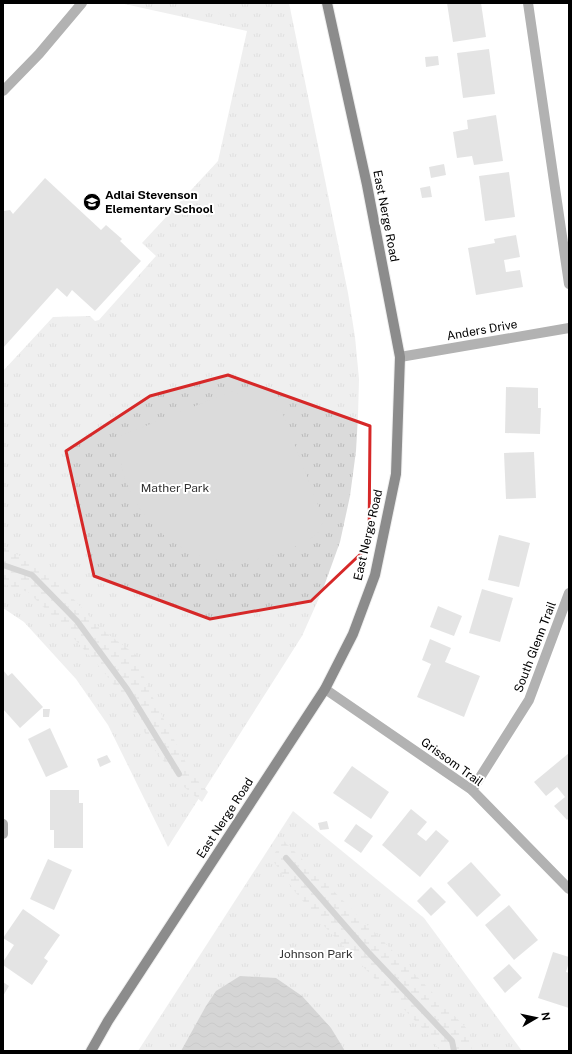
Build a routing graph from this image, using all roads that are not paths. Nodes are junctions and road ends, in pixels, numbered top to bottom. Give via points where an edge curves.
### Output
1 (82, 3) edge
2 (327, 3) edge
3 (528, 3) edge
4 (3, 91) edge
5 (569, 284) edge
6 (569, 328) edge
7 (400, 357) junction
8 (569, 593) edge
9 (325, 689) junction
10 (472, 790) junction
11 (3, 824) edge
12 (3, 834) edge
13 (569, 889) edge
14 (91, 1051) edge

1 - 4 street via 39,54
2 - 7 main road, East Nerge Road via 367,185
3 - 5 street
6 - 7 street, Anders Drive
7 - 9 main road, East Nerge Road via 396,474 375,575 353,634
8 - 10 street, South Glenn Trail via 529,700
9 - 10 street, Grissom Trail
9 - 14 main road, East Nerge Road via 108,1021
10 - 13 street, Grissom Trail
11 - 12 street

